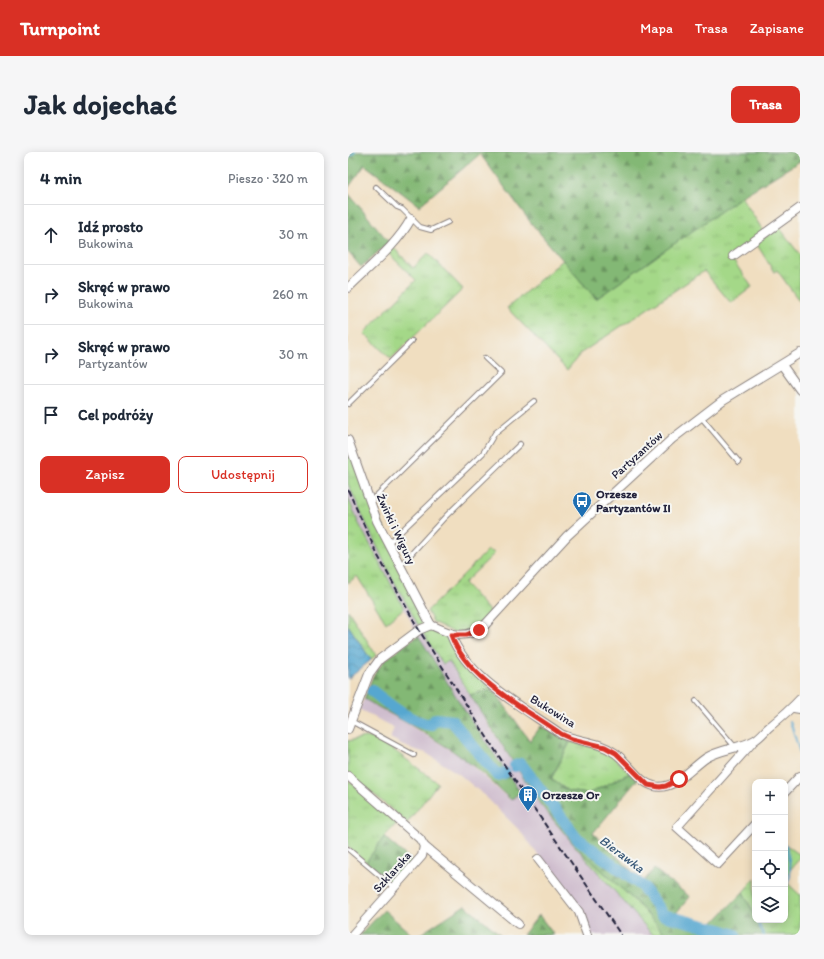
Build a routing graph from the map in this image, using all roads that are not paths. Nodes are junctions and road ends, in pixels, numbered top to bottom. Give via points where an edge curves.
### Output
1 (376, 187) dead end
2 (800, 208) edge
3 (411, 219) junction
4 (448, 222) dead end
5 (733, 256) dead end
6 (348, 288) edge
7 (412, 341) dead end
8 (800, 353) edge
9 (485, 358) dead end
10 (782, 365) junction
11 (800, 390) edge
12 (534, 401) dead end
13 (348, 404) edge
14 (700, 416) junction
15 (348, 440) edge
16 (520, 444) dead end
17 (739, 462) dead end
18 (370, 503) junction
19 (387, 543) junction
20 (399, 566) junction
21 (431, 625) junction
22 (451, 635) junction
23 (696, 701) dead end
24 (798, 705) edge
25 (350, 725) edge
26 (754, 741) junction
27 (735, 747) junction
28 (414, 755) dead end
29 (348, 776) edge
30 (800, 776) edge
31 (788, 789) edge
32 (752, 827) edge
33 (424, 846) junction
34 (348, 849) edge
35 (538, 858) dead end
36 (393, 887) junction
37 (518, 924) dead end
38 (352, 935) edge
39 (587, 935) edge

1 - 3 lane
2 - 5 street
3 - 4 lane via 420,227 431,230
3 - 6 street via 397,240
7 - 13 lane
8 - 10 street, Partyzantów
9 - 18 lane via 501,373
10 - 11 street
10 - 14 street, Partyzantów
12 - 19 lane via 495,434 483,453
14 - 17 lane
14 - 22 street, Partyzantów via 655,454 568,536 486,625 473,633
15 - 18 street, Żwirki i Wigury
16 - 20 lane
18 - 19 street, Żwirki i Wigury
19 - 20 street, Żwirki i Wigury
20 - 21 street, Żwirki i Wigury
21 - 22 street
21 - 25 street via 419,630 380,659 369,674
22 - 27 street, Bukowina via 454,644 471,667 494,689 561,734 597,744 616,753 648,785 666,786 708,757
23 - 27 lane
24 - 26 street, Bukowina
25 - 28 lane
26 - 27 street, Bukowina
26 - 32 street via 676,827 718,864
29 - 33 street, Szklarska via 420,839
30 - 31 street
33 - 36 street, Szklarska via 422,856
33 - 37 street
34 - 36 lane
35 - 39 street via 579,912
36 - 38 street, Szklarska

